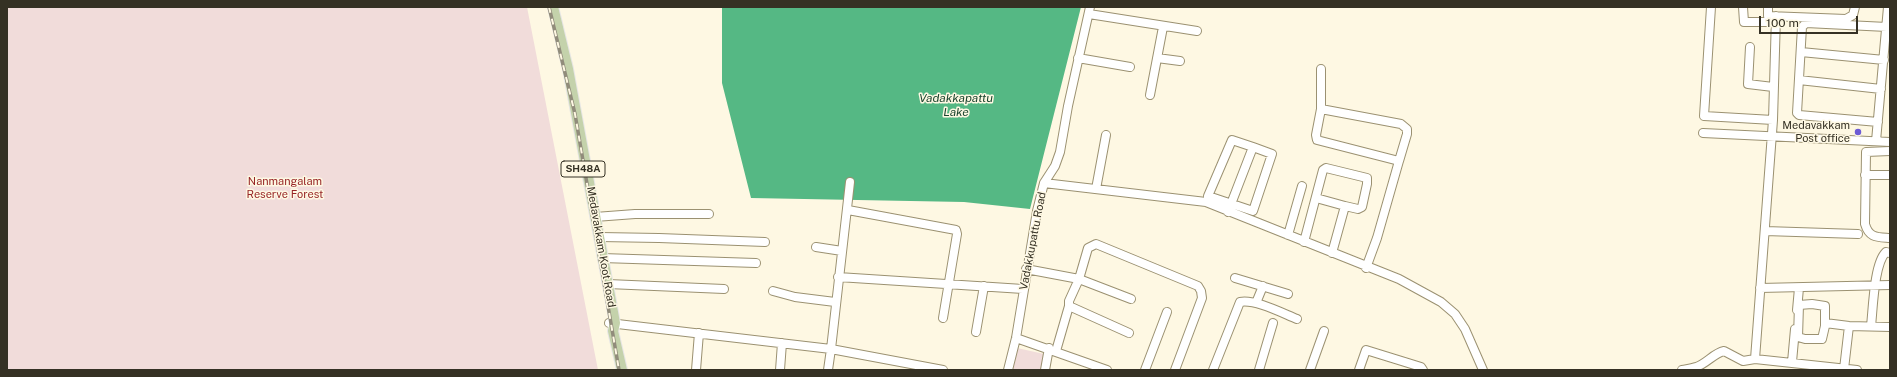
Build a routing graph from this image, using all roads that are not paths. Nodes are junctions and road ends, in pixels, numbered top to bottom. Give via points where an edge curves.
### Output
1 (548, 7) edge
2 (553, 7) edge
3 (1711, 7) edge
4 (1744, 7) edge
5 (1768, 7) edge
6 (1854, 7) edge
7 (1888, 7) edge
8 (1089, 11) edge
9 (1776, 19) junction
10 (1163, 27) junction
11 (1887, 27) junction
12 (1197, 31) dead end
13 (1750, 47) dead end
14 (1801, 52) junction
15 (1078, 58) junction
16 (1157, 58) junction
17 (1884, 60) junction
18 (1180, 61) dead end
19 (1130, 67) dead end
20 (1321, 69) dead end
21 (1799, 80) junction
22 (1773, 87) junction
23 (1881, 89) junction
24 (1150, 95) dead end
25 (1321, 109) junction
26 (1773, 120) junction
27 (1878, 122) junction
28 (1703, 133) dead end
29 (1106, 135) dead end
30 (1771, 137) junction
31 (1876, 141) junction
32 (1890, 142) edge
33 (1253, 147) junction
34 (1890, 151) edge
35 (1400, 161) junction
36 (1865, 175) junction
37 (1890, 175) edge
38 (850, 182) dead end
39 (1044, 183) junction
40 (1302, 186) dead end
41 (1096, 189) junction
42 (1316, 198) junction
43 (1207, 199) junction
44 (1345, 206) junction
45 (1230, 208) junction
46 (848, 210) junction
47 (1253, 211) junction
48 (709, 214) dead end
49 (595, 217) junction
50 (1250, 220) junction
51 (1765, 231) junction
52 (1858, 234) dead end
53 (1288, 235) junction
54 (600, 237) junction
55 (1890, 238) edge
56 (765, 242) dead end
57 (1304, 242) junction
58 (816, 247) dead end
59 (842, 251) junction
60 (1332, 252) junction
61 (1890, 253) edge
62 (602, 258) junction
63 (756, 263) dead end
64 (1026, 268) junction
65 (1366, 268) junction
66 (838, 277) junction
67 (1235, 278) dead end
68 (1078, 280) junction
69 (608, 284) junction
70 (950, 284) junction
71 (1875, 285) junction
72 (1890, 285) edge
73 (984, 286) junction
74 (1263, 286) junction
75 (1760, 288) junction
76 (1799, 288) junction
77 (724, 289) dead end
78 (1023, 289) junction
79 (773, 291) dead end
80 (1288, 294) dead end
81 (1131, 299) dead end
82 (835, 302) junction
83 (1256, 303) junction
84 (1070, 306) junction
85 (1167, 312) dead end
86 (944, 318) dead end
87 (1297, 319) dead end
88 (1273, 323) dead end
89 (1825, 323) junction
90 (612, 325) junction
91 (1849, 326) junction
92 (1872, 326) junction
93 (1890, 327) edge
94 (1324, 331) dead end
95 (976, 332) dead end
96 (699, 333) junction
97 (1129, 333) dead end
98 (1016, 338) junction
99 (782, 343) junction
100 (831, 350) junction
101 (1052, 350) junction
102 (1755, 359) junction
103 (1792, 362) junction
104 (1084, 366) edge
105 (1844, 368) junction
106 (622, 370) edge
107 (696, 370) edge
108 (780, 370) edge
109 (828, 370) edge
110 (943, 370) edge
111 (1008, 370) edge
112 (1045, 370) edge
113 (1107, 370) edge
114 (1145, 370) edge
115 (1175, 370) edge
116 (1213, 370) edge
117 (1260, 370) edge
118 (1310, 370) edge
119 (1359, 370) edge
120 (1423, 370) edge
121 (1483, 370) edge
122 (1682, 370) edge
123 (1857, 370) edge

1 - 90 main road, SH48A via 574,114
2 - 49 main road, Medavakkam Koot Road / SH48A via 568,69
3 - 26 street via 1704,116
4 - 9 street via 1744,22
5 - 9 street via 1768,16
6 - 9 street via 1853,15 1846,19
7 - 11 street
8 - 10 street
8 - 15 street, Vadakkupattu Road
9 - 22 street
10 - 12 street
10 - 16 street
11 - 14 street via 1806,24 1802,27
11 - 17 street
13 - 22 street via 1748,84
14 - 17 street
14 - 21 street
15 - 19 street
15 - 39 street, Vadakkupattu Road via 1060,152
16 - 18 street
16 - 24 street
17 - 23 street
20 - 25 street
21 - 23 street
21 - 27 street via 1796,110 1799,115
22 - 26 street
23 - 27 street
25 - 35 street via 1316,140
25 - 35 street via 1401,124 1407,129 1407,134
26 - 30 street
27 - 31 street
28 - 30 street
29 - 41 street
30 - 31 street
30 - 51 street
31 - 32 street
33 - 43 street via 1232,140
33 - 45 street
33 - 47 street via 1272,154
34 - 36 street via 1866,152
35 - 65 street
36 - 37 street
36 - 55 street via 1866,228 1873,237
38 - 46 street
39 - 41 street
39 - 64 street, Vadakkupattu Road
40 - 53 street
41 - 43 street
42 - 44 street
42 - 44 street via 1322,172 1326,168 1367,178 1361,209
42 - 57 street
43 - 45 street
44 - 60 street
45 - 47 street
45 - 50 street
46 - 59 street
46 - 70 street via 956,230
47 - 50 street
48 - 49 street
49 - 54 main road, Medavakkam Koot Road / SH48A
50 - 53 street
51 - 52 street
51 - 75 street
53 - 57 street
54 - 56 street
54 - 62 main road, Medavakkam Koot Road / SH48A
57 - 60 street
58 - 59 street
59 - 66 street
60 - 65 street
61 - 71 street via 1886,252 1882,257
62 - 63 street
62 - 69 main road, Medavakkam Koot Road / SH48A
64 - 68 street
64 - 78 street, Vadakkupattu Road
65 - 121 street via 1399,280 1448,307 1465,328
66 - 70 street
66 - 82 street
67 - 74 street
68 - 81 street
68 - 84 street
68 - 115 street via 1088,248 1096,244 1198,286 1202,298
69 - 77 street
69 - 90 main road, Medavakkam Koot Road / SH48A
70 - 73 street
70 - 86 street
71 - 72 street
71 - 76 street
71 - 92 street
73 - 78 street
73 - 95 street
74 - 80 street
74 - 83 street
75 - 76 street
75 - 102 street
76 - 103 street
78 - 98 street, Vadakkupattu Road
79 - 82 street via 795,297
82 - 100 street
83 - 87 street
83 - 116 street via 1246,301 1237,305
84 - 97 street
84 - 101 street
85 - 114 street
88 - 117 street
89 - 89 street via 1825,306 1800,305 1799,338 1822,339
89 - 91 street
90 - 96 street
90 - 106 main road, Medavakkam Koot Road / SH48A
91 - 92 street
91 - 105 street
92 - 93 street
94 - 118 street
96 - 99 street
96 - 107 street
98 - 101 street
98 - 111 street, Vadakkupattu Road
99 - 100 street
99 - 108 street
100 - 109 street
100 - 110 street
101 - 104 street
101 - 112 street
102 - 103 street
102 - 122 street via 1743,361 1724,351 1696,367
103 - 105 street
104 - 113 street
105 - 123 street
119 - 120 street via 1366,350 1421,367

